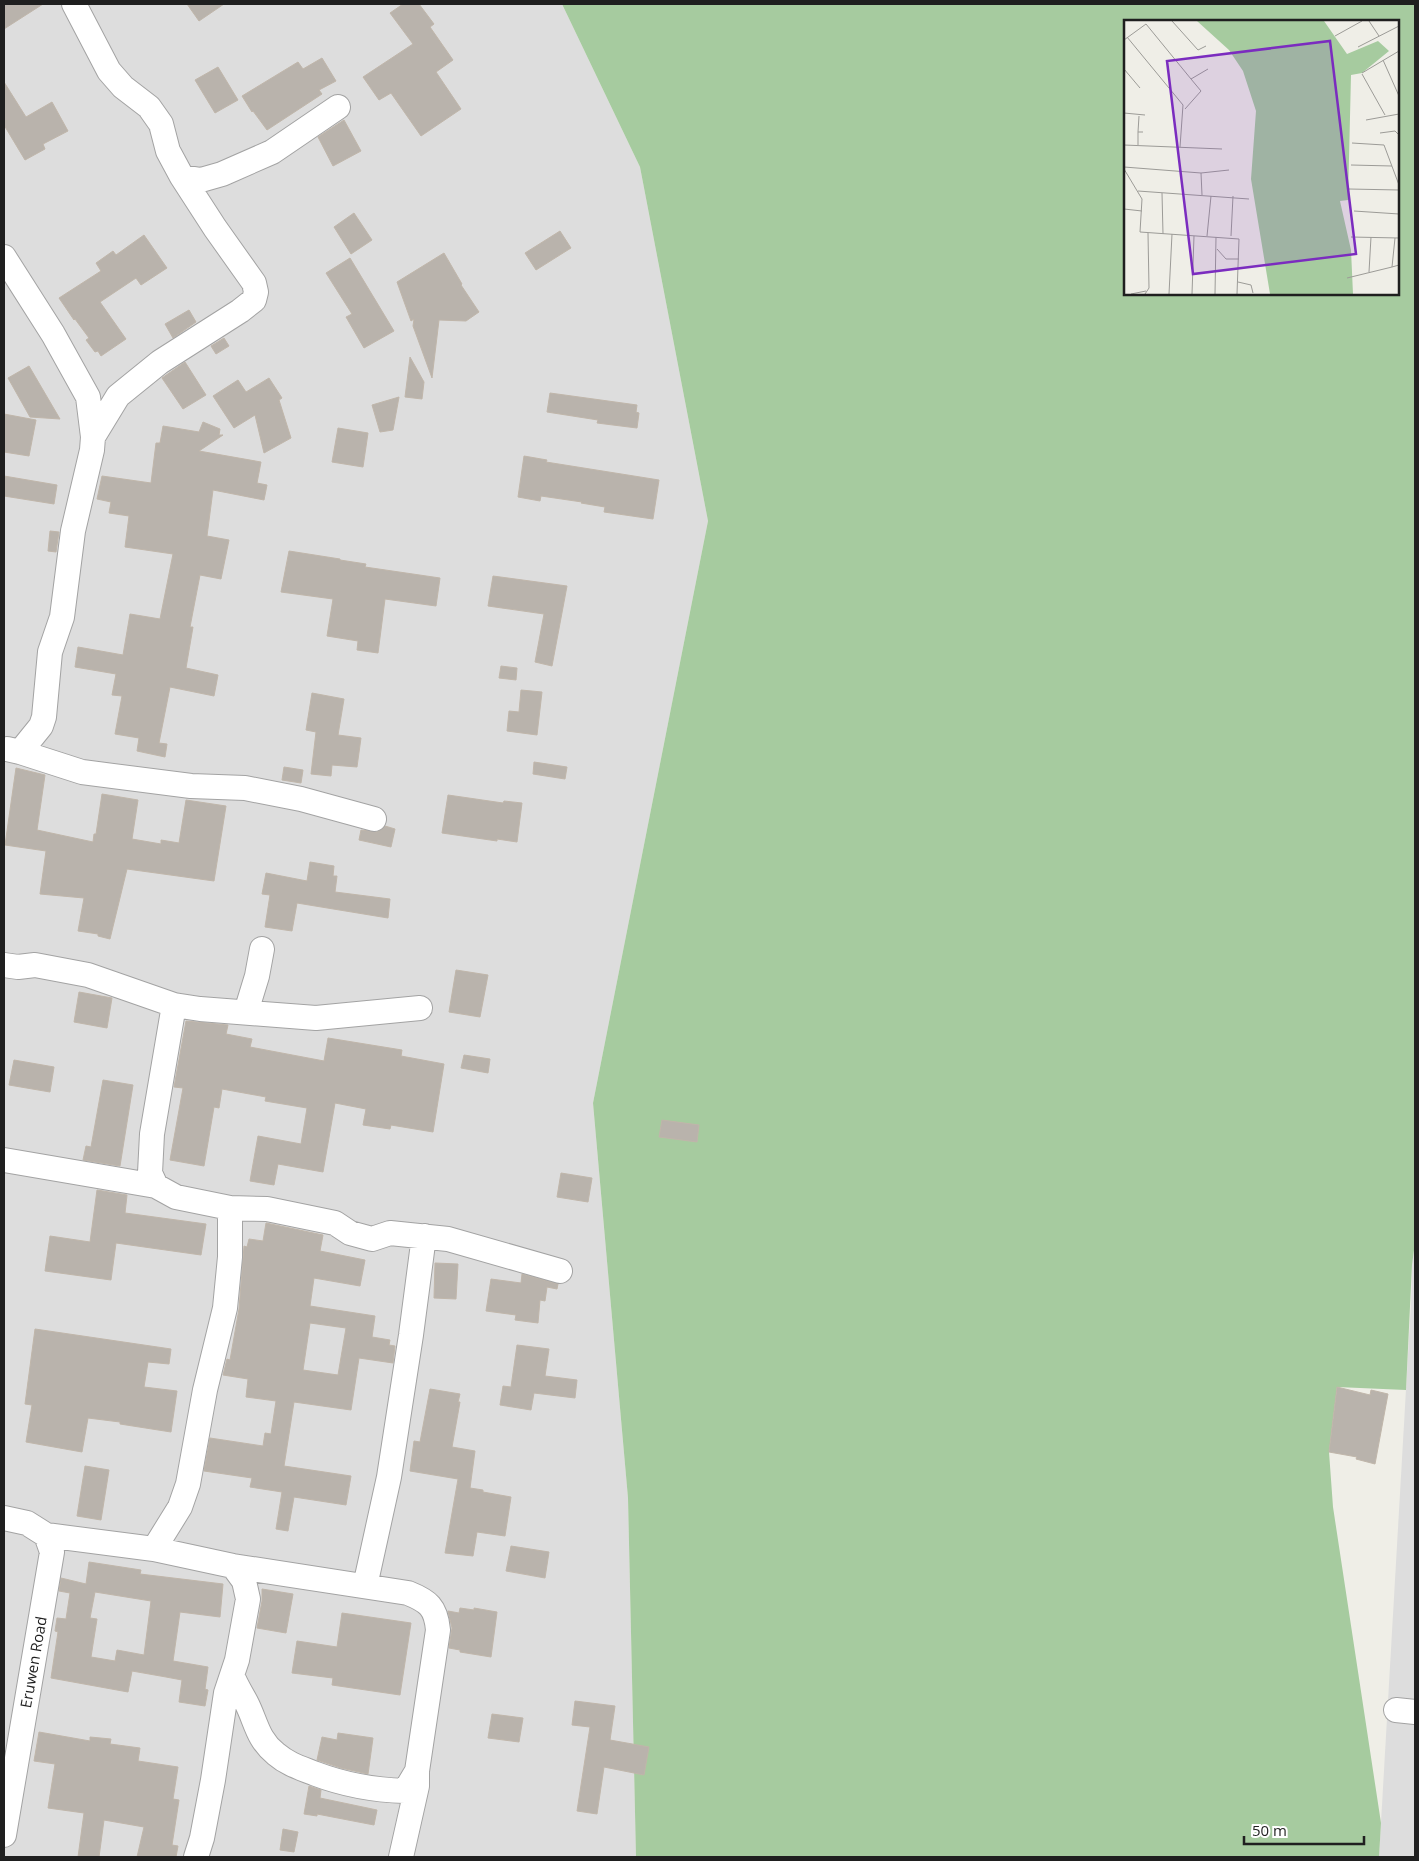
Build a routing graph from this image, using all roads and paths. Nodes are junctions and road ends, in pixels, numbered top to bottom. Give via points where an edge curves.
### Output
1 (74, 4) edge
2 (338, 107) dead end
3 (182, 177) junction
4 (4, 257) edge
5 (93, 437) junction
6 (12, 750) edge
7 (374, 819) dead end
8 (262, 949) dead end
9 (4, 965) edge
10 (174, 1005) junction
11 (420, 1008) dead end
12 (246, 1012) junction
13 (4, 1160) edge
14 (156, 1186) junction
15 (230, 1208) junction
16 (424, 1236) junction
17 (560, 1271) dead end
18 (4, 1518) edge
19 (46, 1535) junction
20 (154, 1549) junction
21 (233, 1566) junction
22 (367, 1577) dead end
23 (232, 1675) junction
24 (417, 1771) junction
25 (4, 1835) edge
26 (196, 1857) edge
27 (402, 1857) edge

1 - 3 street via 109,71 149,107 161,124 168,151
2 - 3 street via 272,152 201,180
3 - 5 street via 254,283 254,300 160,362 118,396
4 - 5 street via 88,397
5 - 6 street via 74,531 62,617 50,652 44,717 41,726
6 - 7 street via 82,772 191,786 245,788 301,798
8 - 12 street
9 - 10 street via 35,965 88,975
10 - 12 street
10 - 14 street via 152,1134 150,1173
11 - 12 street via 316,1018
13 - 14 street
14 - 15 street via 176,1197
15 - 16 street via 267,1209 335,1223 350,1233 372,1239 390,1233
15 - 20 street via 225,1308 205,1390 188,1484 180,1507
16 - 17 street via 448,1239
16 - 22 street via 389,1477
18 - 19 street via 28,1523
19 - 20 street
19 - 25 street, Eruwen Road via 52,1552
20 - 21 street
21 - 23 street via 244,1581 248,1599
21 - 24 street via 408,1593 432,1606 438,1630
23 - 24 street via 259,1735 275,1754 296,1768 350,1785 405,1791
23 - 26 street
24 - 27 street via 417,1786

